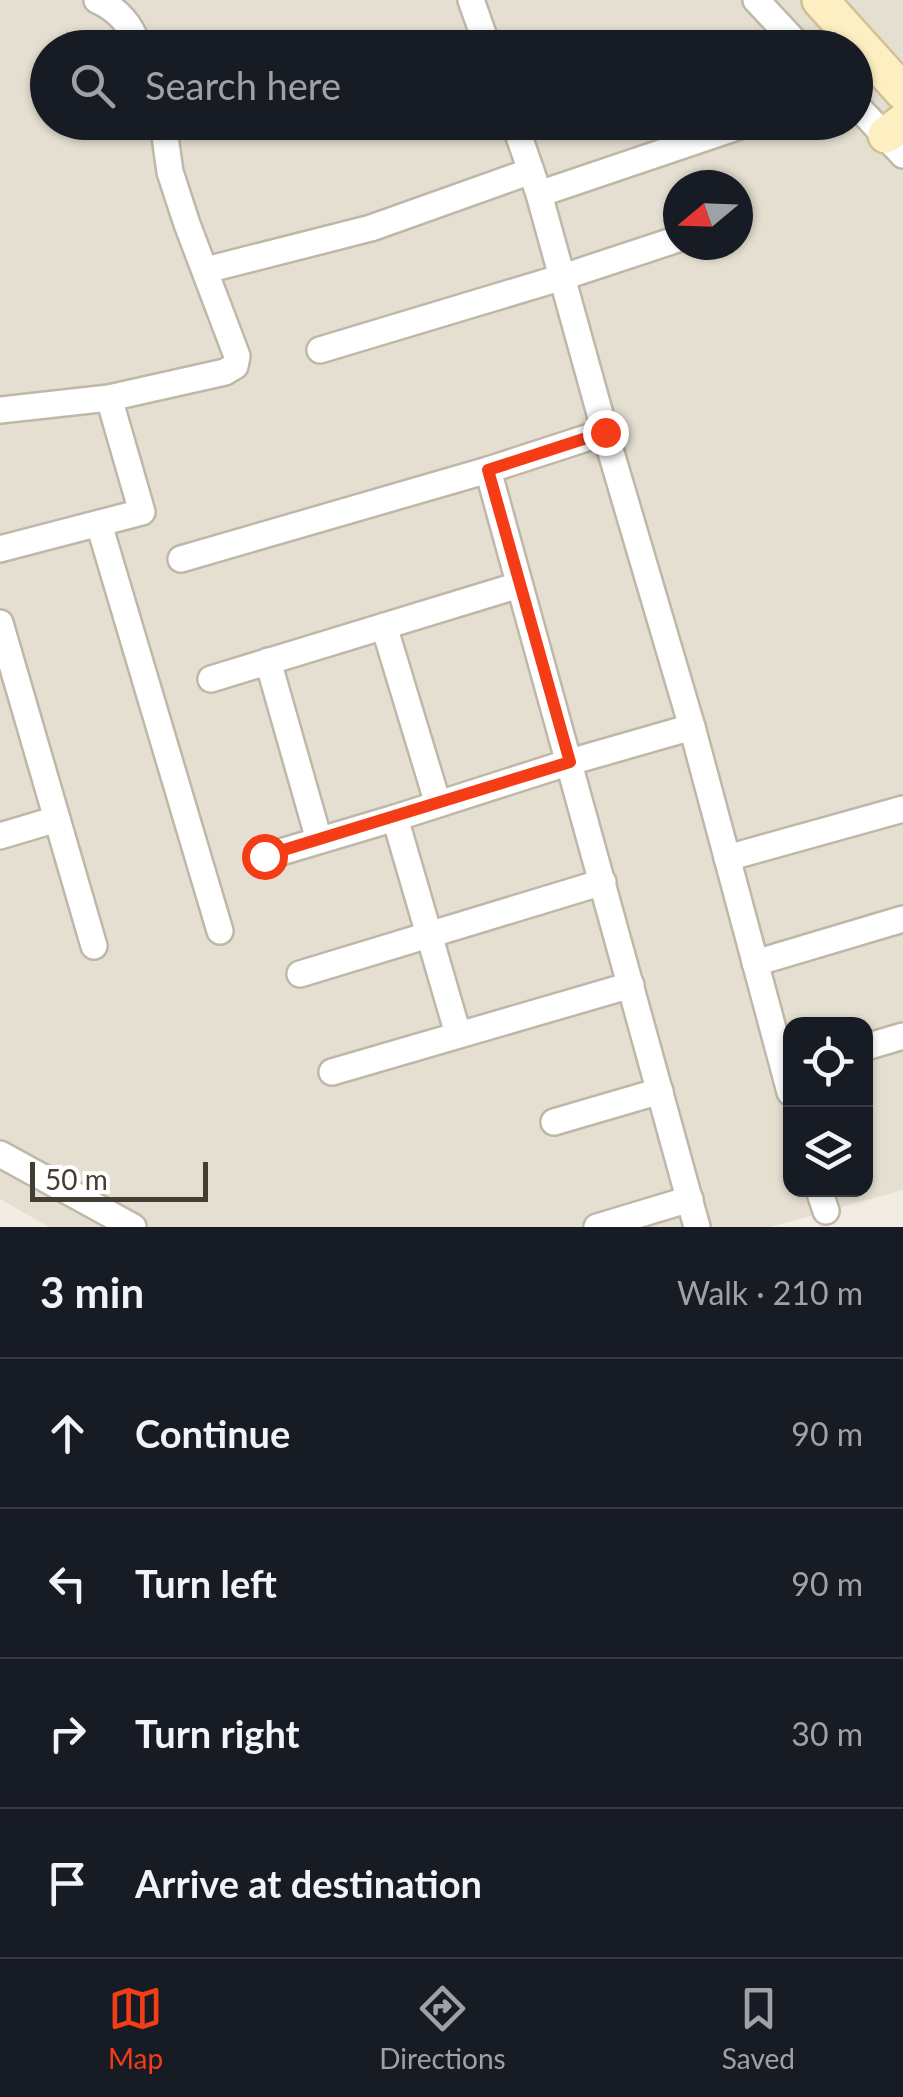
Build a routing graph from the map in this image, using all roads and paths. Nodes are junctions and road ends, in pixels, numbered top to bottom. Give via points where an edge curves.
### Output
1 (97, 0) edge
2 (471, 0) edge
3 (756, 0) edge
4 (820, 0) edge
5 (132, 30) edge
6 (482, 30) edge
7 (784, 30) edge
8 (847, 30) edge
9 (873, 59) edge
10 (903, 92) edge
11 (873, 118) edge
12 (897, 137) edge
13 (166, 140) edge
14 (520, 140) edge
15 (687, 140) edge
16 (535, 182) junction
17 (663, 244) edge
18 (206, 270) junction
19 (563, 277) junction
20 (320, 350) dead end
21 (109, 398) junction
22 (0, 410) edge
23 (605, 432) junction
24 (488, 470) junction
25 (99, 524) junction
26 (0, 550) edge
27 (181, 559) dead end
28 (519, 585) junction
29 (0, 623) edge
30 (384, 626) junction
31 (268, 661) junction
32 (211, 679) dead end
33 (692, 728) junction
34 (570, 762) junction
35 (438, 804) junction
36 (903, 809) edge
37 (395, 818) junction
38 (57, 819) junction
39 (0, 836) edge
40 (319, 840) junction
41 (264, 856) dead end
42 (727, 858) junction
43 (603, 882) junction
44 (903, 920) edge
45 (220, 931) dead end
46 (430, 935) junction
47 (94, 946) dead end
48 (755, 964) junction
49 (300, 974) dead end
50 (631, 985) junction
51 (458, 1034) junction
52 (903, 1036) edge
53 (873, 1045) edge
54 (783, 1060) edge
55 (332, 1072) dead end
56 (660, 1091) junction
57 (554, 1122) dead end
58 (0, 1154) edge
59 (690, 1200) junction
60 (133, 1227) edge
61 (597, 1227) edge
62 (697, 1227) edge

1 - 5 street
2 - 6 street
3 - 7 street
4 - 8 street
9 - 10 street
11 - 12 street
13 - 18 street via 170,172
14 - 16 street
15 - 16 street
16 - 18 street
16 - 19 street
17 - 19 street
18 - 21 street via 238,356 235,366
19 - 20 street
19 - 23 street
21 - 22 street
21 - 25 street via 142,510
23 - 24 street
23 - 33 street
24 - 27 street
24 - 28 street
25 - 26 street
25 - 45 street
28 - 30 street
28 - 34 street
29 - 38 street
30 - 31 street
30 - 35 street
31 - 32 street
31 - 40 street
33 - 34 street
33 - 42 street
34 - 35 street
34 - 43 street
35 - 37 street
36 - 42 street
37 - 40 street
37 - 46 street
38 - 39 street
38 - 47 street
40 - 41 street
42 - 48 street
43 - 46 street
43 - 50 street
44 - 48 street
46 - 49 street
46 - 51 street
48 - 54 street
50 - 51 street
50 - 56 street
51 - 55 street
52 - 53 street
56 - 57 street
56 - 59 street
58 - 60 street
59 - 61 street
59 - 62 street

